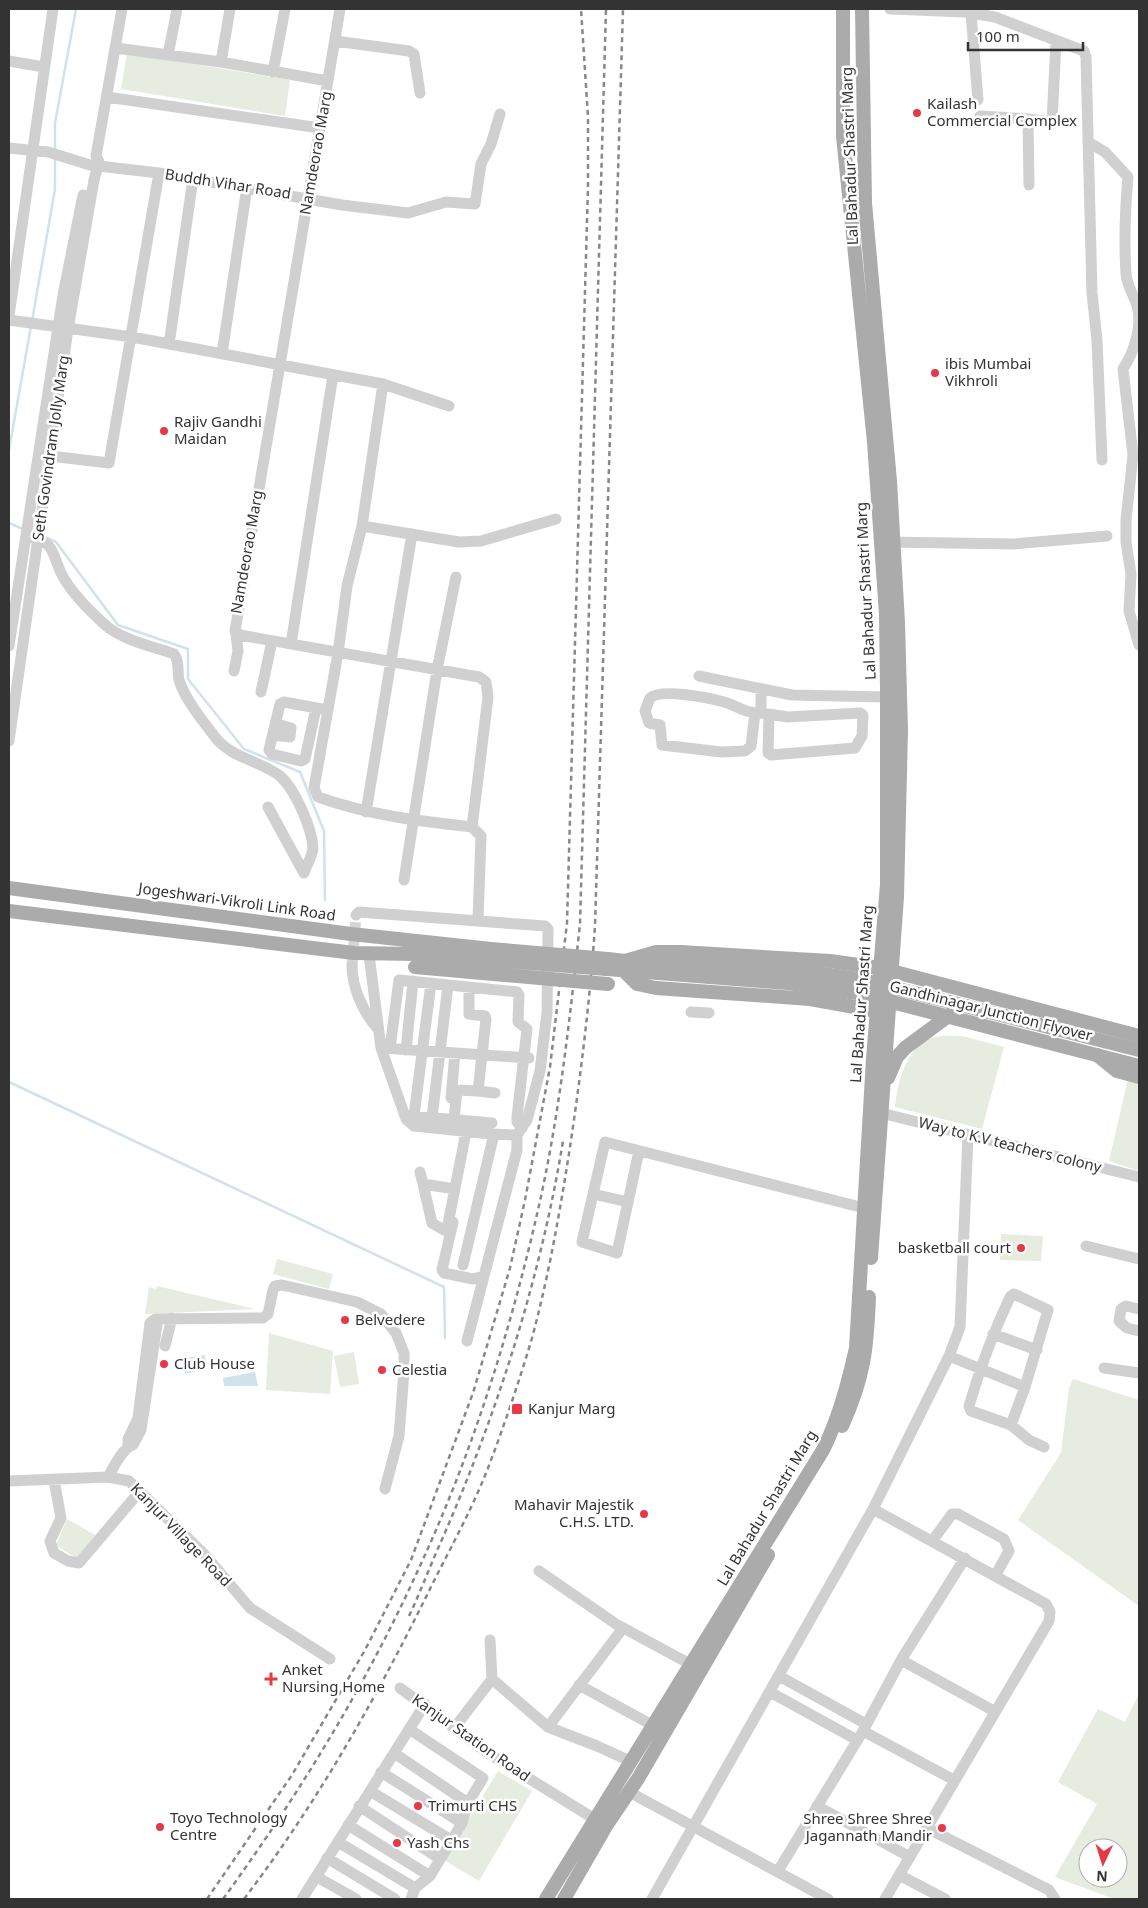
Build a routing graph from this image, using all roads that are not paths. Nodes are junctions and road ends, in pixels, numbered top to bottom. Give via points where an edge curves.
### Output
1 (53, 9) edge
2 (122, 9) edge
3 (177, 9) edge
4 (230, 9) edge
5 (284, 9) edge
6 (340, 9) edge
7 (843, 9) edge
8 (862, 9) edge
9 (890, 9) edge
10 (972, 13) junction
11 (335, 40) junction
12 (1056, 41) junction
13 (116, 48) junction
14 (168, 55) junction
15 (9, 61) edge
16 (221, 62) junction
17 (44, 67) junction
18 (273, 72) junction
19 (328, 81) junction
20 (420, 93) dead end
21 (107, 96) junction
22 (978, 100) dead end
23 (500, 114) dead end
24 (980, 116) dead end
25 (1028, 119) junction
26 (320, 128) junction
27 (1088, 142) junction
28 (9, 148) edge
29 (31, 151) junction
30 (845, 152) junction
31 (864, 152) junction
32 (94, 162) junction
33 (159, 173) junction
34 (194, 179) junction
35 (1029, 185) dead end
36 (246, 188) junction
37 (308, 197) junction
38 (11, 319) edge
39 (63, 328) junction
40 (132, 337) junction
41 (169, 344) junction
42 (222, 354) junction
43 (280, 366) junction
44 (333, 375) junction
45 (383, 384) junction
46 (875, 386) junction
47 (449, 406) dead end
48 (50, 456) junction
49 (1102, 460) dead end
50 (35, 518) junction
51 (556, 518) dead end
52 (362, 526) junction
53 (412, 534) junction
54 (1107, 536) dead end
55 (32, 537) junction
56 (887, 542) junction
57 (456, 577) dead end
58 (236, 634) junction
59 (272, 641) junction
60 (291, 644) junction
61 (1139, 645) edge
62 (9, 646) edge
63 (338, 653) junction
64 (391, 662) junction
65 (437, 670) junction
66 (234, 671) dead end
67 (699, 676) dead end
68 (761, 689) junction
69 (261, 692) dead end
70 (887, 697) junction
71 (322, 709) junction
72 (762, 714) junction
73 (9, 741) edge
74 (268, 807) dead end
75 (366, 812) junction
76 (413, 820) junction
77 (472, 827) junction
78 (404, 880) dead end
79 (892, 884) junction
80 (9, 888) edge
81 (9, 912) edge
82 (356, 915) dead end
83 (478, 920) junction
84 (376, 954) junction
85 (608, 959) junction
86 (352, 966) tunnel mouth
87 (625, 966) junction
88 (414, 968) junction
89 (886, 970) junction
90 (791, 977) junction
91 (431, 983) junction
92 (448, 985) junction
93 (469, 987) junction
94 (883, 1009) junction
95 (955, 1011) junction
96 (691, 1012) dead end
97 (709, 1013) dead end
98 (377, 1028) junction
99 (1139, 1036) edge
100 (385, 1048) junction
101 (406, 1050) junction
102 (1139, 1050) edge
103 (423, 1051) junction
104 (440, 1052) junction
105 (455, 1053) junction
106 (483, 1055) junction
107 (524, 1058) junction
108 (541, 1059) junction
109 (1139, 1066) edge
110 (1139, 1077) edge
111 (884, 1089) junction
112 (454, 1090) junction
113 (478, 1091) junction
114 (494, 1093) dead end
115 (881, 1113) junction
116 (432, 1118) junction
117 (451, 1120) junction
118 (493, 1129) junction
119 (519, 1131) junction
120 (470, 1132) junction
121 (968, 1135) junction
122 (640, 1151) junction
123 (420, 1172) dead end
124 (1139, 1177) edge
125 (423, 1184) junction
126 (455, 1189) junction
127 (593, 1194) junction
128 (628, 1202) junction
129 (864, 1208) junction
130 (1086, 1246) dead end
131 (1139, 1259) edge
132 (463, 1265) dead end
133 (484, 1276) junction
134 (1139, 1309) edge
135 (172, 1318) junction
136 (1139, 1331) edge
137 (993, 1334) junction
138 (467, 1341) dead end
139 (165, 1346) dead end
140 (1037, 1350) junction
141 (949, 1356) junction
142 (980, 1368) junction
143 (1104, 1368) dead end
144 (1139, 1372) edge
145 (1025, 1387) junction
146 (1011, 1426) junction
147 (1044, 1447) dead end
148 (108, 1477) junction
149 (54, 1480) junction
150 (9, 1481) edge
151 (385, 1489) dead end
152 (140, 1491) junction
153 (873, 1509) junction
154 (933, 1540) junction
155 (964, 1558) junction
156 (539, 1571) dead end
157 (995, 1576) junction
158 (623, 1628) junction
159 (490, 1640) dead end
160 (330, 1659) dead end
161 (901, 1660) junction
162 (690, 1664) junction
163 (779, 1676) junction
164 (492, 1679) junction
165 (579, 1685) junction
166 (400, 1688) dead end
167 (770, 1692) junction
168 (425, 1704) junction
169 (994, 1711) junction
170 (652, 1725) junction
171 (455, 1727) junction
172 (548, 1727) junction
173 (409, 1729) junction
174 (862, 1732) junction
175 (394, 1753) junction
176 (630, 1761) junction
177 (382, 1772) junction
178 (954, 1780) junction
179 (370, 1791) junction
180 (629, 1792) junction
181 (468, 1803) junction
182 (359, 1806) junction
183 (817, 1806) junction
184 (462, 1823) junction
185 (601, 1823) junction
186 (348, 1825) junction
187 (694, 1826) junction
188 (927, 1828) junction
189 (451, 1840) junction
190 (338, 1842) junction
191 (910, 1857) junction
192 (327, 1858) junction
193 (440, 1859) junction
194 (778, 1871) junction
195 (899, 1875) junction
196 (430, 1876) junction
197 (317, 1877) junction
198 (413, 1894) edge
199 (306, 1898) edge
200 (356, 1899) edge
201 (394, 1899) edge
202 (546, 1899) edge
203 (564, 1899) edge
204 (652, 1899) edge
205 (828, 1899) edge
206 (885, 1899) edge
207 (945, 1899) edge
208 (1055, 1899) edge

1 - 17 street
2 - 13 street, Seth Govindram Jolly Marg
3 - 14 street
4 - 16 street
5 - 18 street
6 - 11 street, Namdeorao Marg
7 - 30 main road, Lal Bahadur Shastri Marg
8 - 31 main road, Lal Bahadur Shastri Marg
9 - 10 street
10 - 12 street via 995,17
10 - 22 street
11 - 19 street, Namdeorao Marg
11 - 20 street via 414,54
12 - 25 street via 1052,122
12 - 27 street via 1084,51 1086,57
13 - 14 street
13 - 21 street, Seth Govindram Jolly Marg
14 - 16 street
15 - 17 street
16 - 18 street
17 - 29 street
18 - 19 street
19 - 26 street, Namdeorao Marg
21 - 26 street
21 - 32 street, Seth Govindram Jolly Marg
23 - 37 street, Buddh Vihar Road via 481,164 475,204 446,202 408,213 342,205
24 - 25 street
25 - 35 street
26 - 37 street, Namdeorao Marg
27 - 49 street via 1092,293
27 - 61 street via 1105,152 1128,177 1124,227 1126,277 1137,307 1138,334 1123,369 1133,455 1126,542 1131,574 1129,611
28 - 29 street, Buddh Vihar Road
29 - 32 street, Buddh Vihar Road
29 - 38 street
30 - 31 main road
30 - 46 main road, Lal Bahadur Shastri Marg
31 - 46 main road, Lal Bahadur Shastri Marg
32 - 33 street, Buddh Vihar Road
32 - 39 street, Seth Govindram Jolly Marg
33 - 34 street, Buddh Vihar Road
33 - 40 street
34 - 36 street, Buddh Vihar Road
34 - 41 street
36 - 37 street, Buddh Vihar Road
36 - 42 street
37 - 43 street, Namdeorao Marg
38 - 39 street
39 - 40 street
39 - 48 street, Seth Govindram Jolly Marg
39 - 50 street
40 - 41 street
40 - 48 street via 109,462
41 - 42 street
42 - 43 street
43 - 44 street
43 - 58 street, Namdeorao Marg via 234,627
44 - 45 street
44 - 60 street
45 - 47 street
45 - 52 street
46 - 56 main road, Lal Bahadur Shastri Marg
48 - 50 street, Seth Govindram Jolly Marg
50 - 55 street, Seth Govindram Jolly Marg
51 - 53 street via 481,541 459,542
52 - 53 street
52 - 63 street via 347,586
53 - 64 street
54 - 56 street via 1014,544
55 - 62 street
55 - 73 street, Seth Govindram Jolly Marg
55 - 74 street via 53,548 64,579 104,624 121,635 174,654 179,661 179,681 186,696 217,740 238,755 280,776 292,790 307,822 313,849 304,873
56 - 70 main road, Lal Bahadur Shastri Marg
56 - 79 main road, Lal Bahadur Shastri Marg via 898,624 901,730
57 - 65 street
58 - 59 street, Namdeorao Marg
58 - 66 street via 238,651
59 - 60 street, Namdeorao Marg
59 - 69 street
60 - 63 street, Namdeorao Marg
63 - 64 street, Namdeorao Marg
63 - 71 street
64 - 65 street, Namdeorao Marg
64 - 75 street
65 - 76 street
65 - 77 street, Namdeorao Marg via 479,677 486,682 488,689
67 - 68 street
68 - 70 street via 792,695
68 - 72 street
70 - 79 main road, Lal Bahadur Shastri Marg
71 - 71 street via 280,704 269,750 272,754 305,759
71 - 75 street via 314,788 318,797
72 - 72 street via 771,756 855,748 862,736 863,716 860,714 788,717
72 - 72 street via 739,710 715,699 660,694 650,698 646,711 649,723 660,725 662,745 733,753 745,752 751,746
75 - 76 street
76 - 77 street
76 - 78 street
77 - 83 street, Namdeorao Marg via 481,836
79 - 89 main road, Lal Bahadur Shastri Marg
80 - 85 main road, Jogeshwari-Vikroli Link Road, bridge via 461,946 491,944
81 - 84 main road
82 - 83 street via 359,912
83 - 108 street via 545,926 548,929 547,1013
84 - 88 main road
84 - 98 street
85 - 87 main road, Gandhinagar Junction Flyover
85 - 87 main road
85 - 88 main road, bridge
86 - 98 street via 352,978 365,1011
87 - 88 main road, bridge via 608,984
87 - 89 main road via 656,952 681,952 830,961
87 - 90 main road, Gandhinagar Junction Flyover
87 - 94 main road via 637,984 656,988 810,999
88 - 91 street
88 - 100 street via 397,982
88 - 101 street
89 - 94 main road, Lal Bahadur Shastri Marg
89 - 99 main road
90 - 102 main road, Gandhinagar Junction Flyover, bridge via 859,979
90 - 109 main road, Gandhinagar Junction Flyover, bridge
91 - 92 street
91 - 103 street
92 - 93 street
92 - 104 street
93 - 106 street via 469,1014 485,1016 486,1019
93 - 107 street via 517,992 518,1022 526,1029
94 - 95 main road via 907,1000
94 - 111 main road, Lal Bahadur Shastri Marg
94 - 129 main road, Lal Bahadur Shastri Marg
95 - 110 main road via 1087,1048 1117,1071
95 - 111 main road via 905,1048 897,1057
96 - 97 street
98 - 100 street
100 - 101 street
100 - 120 street via 406,1119 414,1126
101 - 103 street
103 - 104 street
103 - 116 street via 414,1116
104 - 105 street
104 - 116 street
105 - 106 street
105 - 112 street
106 - 107 street
106 - 113 street
107 - 108 street
107 - 119 street via 517,1117
108 - 119 street via 527,1120
111 - 115 main road, Lal Bahadur Shastri Marg
112 - 113 street
112 - 117 street
113 - 114 street
115 - 121 street, Way to K.V teachers colony
115 - 180 main road, Lal Bahadur Shastri Marg via 867,1343 857,1394 802,1498
116 - 117 street
117 - 118 street
118 - 119 street
118 - 120 street
118 - 132 street
119 - 133 street via 517,1150
120 - 126 street
120 - 133 street via 442,1270 473,1279
121 - 124 street, Way to K.V teachers colony
121 - 141 street via 960,1327
122 - 127 street via 605,1142
122 - 128 street
122 - 129 street
123 - 125 street
125 - 126 street
125 - 126 street via 432,1223 444,1230 447,1229
127 - 128 street
127 - 128 street via 582,1242 617,1253
129 - 162 main road, Lal Bahadur Shastri Marg via 856,1348 832,1431 803,1484
130 - 131 street
133 - 138 street
134 - 136 street via 1126,1306 1121,1309 1119,1321 1127,1328
135 - 139 street
135 - 148 street via 155,1319 150,1323 142,1430
135 - 151 street via 263,1318 268,1314 275,1286 282,1285 357,1302 381,1314 396,1333 405,1358 398,1436
137 - 140 street
137 - 140 street via 1014,1294 1048,1310
137 - 142 street
140 - 145 street
141 - 142 street
141 - 153 street
142 - 145 street
142 - 146 street via 969,1406 971,1411
143 - 144 street
145 - 146 street
146 - 147 street
148 - 149 street, Kanjur Village Road
148 - 152 street, Kanjur Village Road via 129,1481
149 - 150 street, Kanjur Village Road
149 - 152 street via 61,1518 50,1541 54,1553 68,1561 79,1562
152 - 160 street, Kanjur Village Road via 205,1555 250,1608
153 - 154 street
153 - 163 street
154 - 155 street
154 - 157 street via 952,1514 958,1514 1004,1539 1009,1551
155 - 157 street
155 - 161 street
156 - 158 street
157 - 169 street via 1046,1604 1050,1612 1049,1621
158 - 162 street
158 - 165 street
159 - 164 street
161 - 169 street
161 - 174 street
162 - 170 main road, Lal Bahadur Shastri Marg
163 - 167 street
163 - 174 street
164 - 171 street
164 - 172 street
165 - 170 street
165 - 172 street
166 - 168 street, Kanjur Station Road
167 - 174 street
167 - 187 street
168 - 171 street, Kanjur Station Road
168 - 173 street
169 - 178 street
170 - 176 main road, Lal Bahadur Shastri Marg
171 - 185 street, Kanjur Station Road via 491,1756
172 - 176 street
173 - 175 street
173 - 181 street via 483,1778
174 - 178 street
174 - 183 street
175 - 177 street
175 - 181 street
176 - 185 main road, Lal Bahadur Shastri Marg
177 - 179 street
177 - 184 street
178 - 188 street
179 - 182 street
179 - 189 street
180 - 185 main road, Lal Bahadur Shastri Marg
180 - 187 street
181 - 184 street
182 - 186 street
182 - 193 street
183 - 191 street
183 - 194 street
184 - 189 street
185 - 202 main road, Lal Bahadur Shastri Marg
185 - 203 main road, Lal Bahadur Shastri Marg
186 - 190 street
186 - 196 street
187 - 194 street
187 - 204 street
188 - 191 street
188 - 208 street via 1024,1883 1049,1890
189 - 193 street
190 - 192 street
190 - 198 street
191 - 195 street
192 - 197 street
192 - 201 street
193 - 196 street
194 - 205 street
195 - 206 street
195 - 207 street
196 - 198 street
197 - 199 street
197 - 200 street

